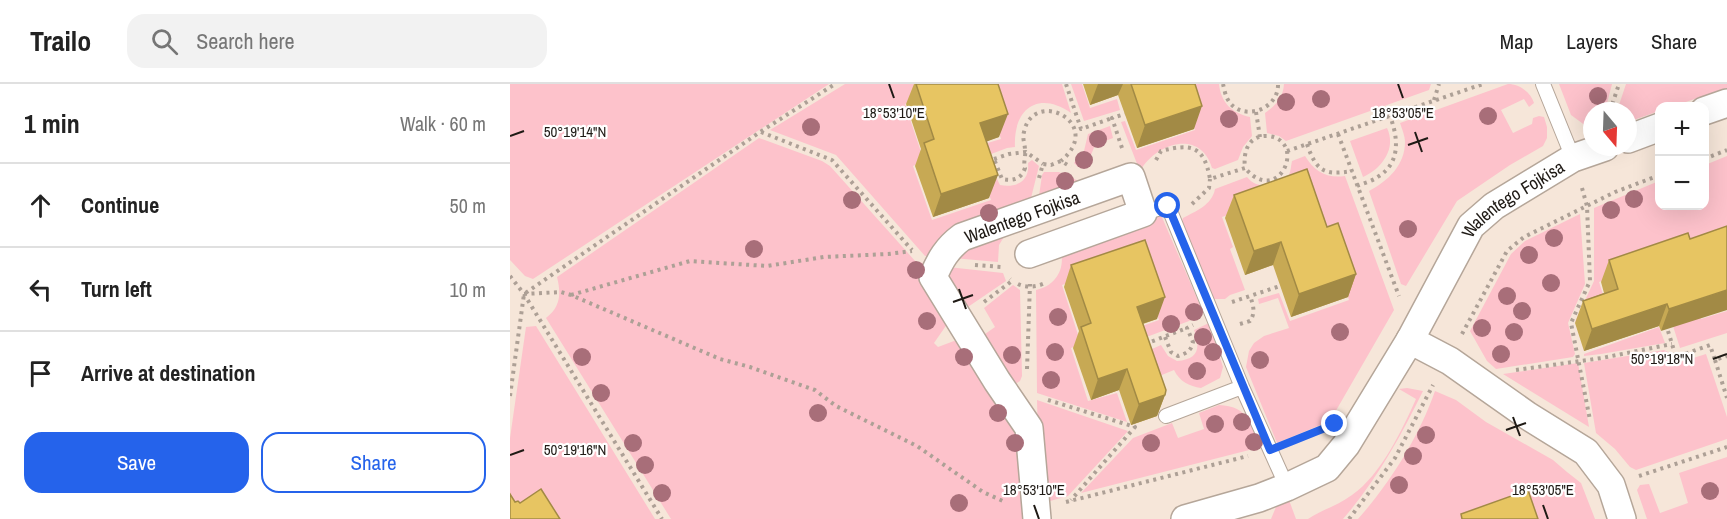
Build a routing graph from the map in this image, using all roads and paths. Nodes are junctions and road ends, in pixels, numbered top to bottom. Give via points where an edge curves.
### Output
1 (834, 84) edge
2 (1066, 84) edge
3 (1223, 84) edge
4 (1278, 84) edge
5 (1439, 84) edge
6 (1483, 84) edge
7 (1543, 84) edge
8 (1618, 84) edge
9 (1434, 100) junction
10 (1613, 102) edge
11 (1727, 103) edge
12 (1709, 109) edge
13 (1256, 112) junction
14 (1125, 114) dead end
15 (1390, 116) junction
16 (1112, 118) junction
17 (1081, 129) junction
18 (1655, 129) edge
19 (760, 132) junction
20 (1338, 134) junction
21 (1260, 136) junction
22 (1637, 136) edge
23 (1076, 138) junction
24 (1119, 138) dead end
25 (1306, 144) junction
26 (1727, 150) edge
27 (1287, 151) junction
28 (1026, 152) junction
29 (1583, 155) edge
30 (1709, 157) edge
31 (1573, 158) junction
32 (994, 159) junction
33 (1061, 160) dead end
34 (986, 162) edge
35 (1043, 164) dead end
36 (1245, 168) junction
37 (1352, 171) junction
38 (1131, 177) junction
39 (1655, 177) edge
40 (1357, 186) junction
41 (1587, 206) junction
42 (1143, 213) junction
43 (912, 250) junction
44 (1029, 254) joint
45 (940, 261) junction
46 (510, 276) edge
47 (1008, 278) dead end
48 (1041, 285) dead end
49 (1280, 286) dead end
50 (524, 294) junction
51 (571, 295) junction
52 (1250, 296) junction
53 (1234, 301) dead end
54 (1402, 305) dead end
55 (1212, 314) junction
56 (958, 320) junction
57 (1187, 328) junction
58 (1668, 332) dead end
59 (1165, 337) junction
60 (1410, 340) junction
61 (1672, 344) junction
62 (1136, 347) edge
63 (1727, 356) edge
64 (1579, 360) junction
65 (1715, 360) junction
66 (1450, 361) junction
67 (1515, 370) dead end
68 (1242, 387) junction
69 (510, 396) edge
70 (1727, 398) edge
71 (1020, 400) junction
72 (1166, 416) edge
73 (1590, 425) dead end
74 (1324, 429) dead end
75 (1727, 447) edge
76 (1270, 450) junction
77 (1631, 479) dead end
78 (1287, 487) junction
79 (1071, 500) junction
80 (1036, 515) edge
81 (662, 519) edge
82 (1185, 519) edge
83 (1349, 519) edge
84 (1622, 519) edge

1 - 19 path
2 - 17 path
3 - 13 path via 1227,99 1238,110
4 - 13 path via 1269,105
5 - 9 path
6 - 9 path
7 - 31 lane
8 - 10 path
9 - 15 path
11 - 12 street
13 - 21 path
14 - 16 path
15 - 20 path
15 - 40 path via 1397,145 1392,163 1380,176
16 - 17 path
16 - 24 path
17 - 23 path
18 - 22 street
19 - 43 path via 832,160
19 - 50 path
20 - 25 path
20 - 37 path
21 - 27 path via 1279,140
21 - 36 path via 1245,149
23 - 28 path via 1073,125 1061,113 1048,110 1027,122 1023,134
23 - 33 path via 1070,153
25 - 27 path
25 - 37 path via 1313,162 1321,169 1329,173
26 - 30 path
27 - 36 path via 1283,173 1269,181 1254,178
28 - 32 path
28 - 32 path via 1024,173 1015,180 1002,179
28 - 35 path
29 - 31 street, Walentego Fojkisa
31 - 41 path
31 - 60 street, Walentego Fojkisa via 1494,206 1471,226
32 - 34 path
36 - 38 path via 1210,179 1207,160 1191,147 1178,147 1161,151 1148,172
37 - 40 path
38 - 42 street
38 - 45 street, Walentego Fojkisa via 962,237
39 - 41 path
40 - 54 path
41 - 64 path via 1590,281 1571,323
41 - 66 path via 1524,237 1507,251
42 - 44 street, Walentego Fojkisa
42 - 55 lane via 1168,206
43 - 45 path via 922,259
43 - 51 path via 824,256 767,266 690,261
44 - 45 path via 1003,268
45 - 56 street via 933,277
46 - 50 path
47 - 56 path via 1012,281
48 - 71 path via 1033,285
49 - 52 path
50 - 51 path
50 - 69 path
50 - 81 path
51 - 80 path via 720,359 814,390 836,406 917,446 983,492
52 - 53 path
52 - 55 path via 1255,309 1250,321 1234,323 1224,309
55 - 57 path
55 - 68 lane
56 - 71 street
57 - 59 path
57 - 59 path via 1193,342 1186,354 1178,356 1171,352
58 - 61 path
59 - 62 path
60 - 66 street
60 - 78 street, Walentego Fojkisa via 1346,445 1327,468
61 - 64 path
61 - 65 path via 1676,357 1710,345
63 - 65 path
64 - 67 path
64 - 73 path
65 - 70 path
66 - 83 path via 1395,458
66 - 84 street via 1586,452 1611,485
68 - 72 lane
68 - 76 lane
71 - 79 path via 1135,427
71 - 80 street via 1029,428
74 - 76 path
75 - 77 path
76 - 78 lane
76 - 79 path
78 - 82 street, Walentego Fojkisa
79 - 80 path

